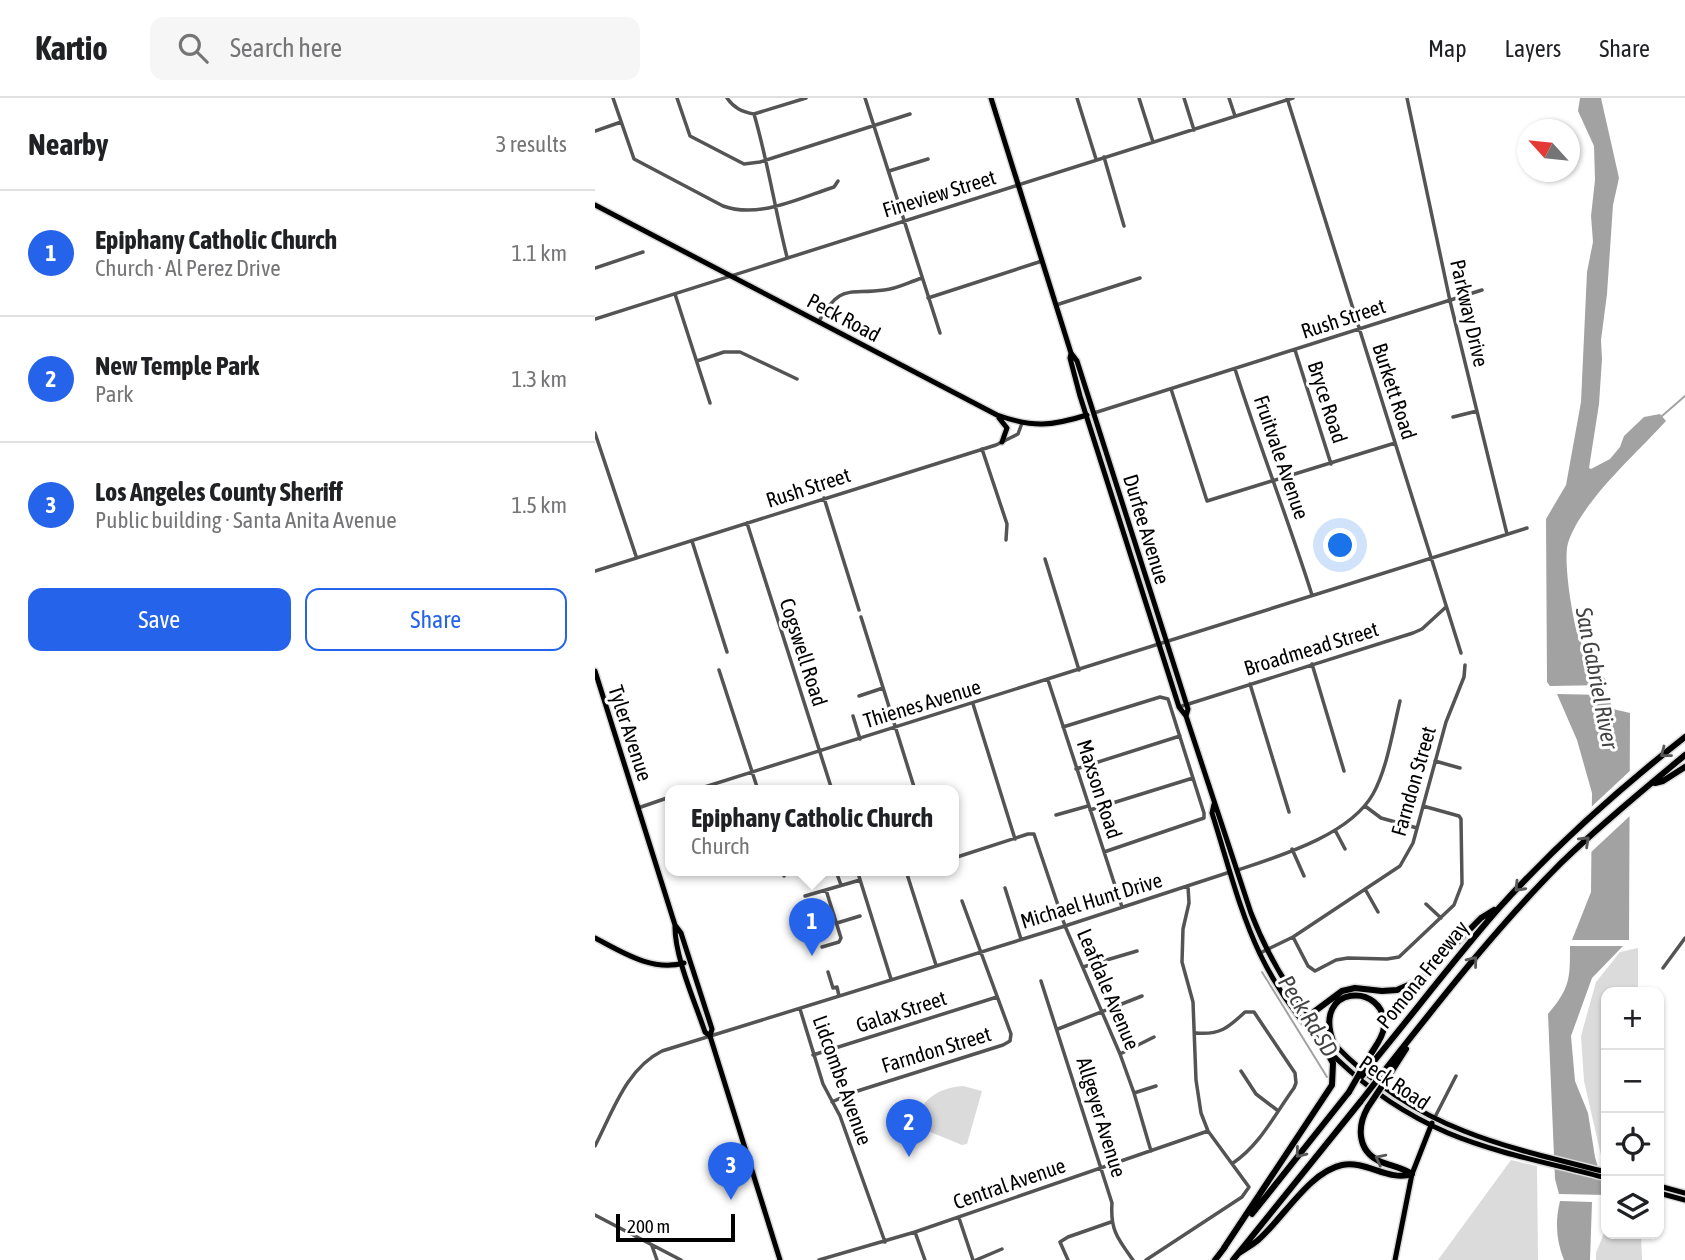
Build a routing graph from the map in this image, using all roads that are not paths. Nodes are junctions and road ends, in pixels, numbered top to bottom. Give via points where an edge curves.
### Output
1 (613, 98) edge
2 (677, 98) edge
3 (727, 98) edge
4 (806, 98) edge
5 (865, 98) edge
6 (991, 98) edge
7 (1077, 98) edge
8 (1139, 98) edge
9 (1184, 98) edge
10 (1229, 98) edge
11 (1293, 98) edge
12 (1407, 98) edge
13 (1287, 99) edge
14 (754, 114) junction
15 (910, 114) dead end
16 (1235, 116) junction
17 (621, 122) junction
18 (874, 125) junction
19 (1194, 130) junction
20 (595, 131) edge
21 (1153, 142) junction
22 (1104, 157) junction
23 (927, 159) dead end
24 (767, 160) junction
25 (1096, 160) junction
26 (889, 171) junction
27 (838, 181) dead end
28 (1019, 185) junction
29 (595, 205) edge
30 (774, 206) junction
31 (905, 220) junction
32 (1124, 226) dead end
33 (643, 252) dead end
34 (787, 257) junction
35 (1042, 261) junction
36 (595, 268) edge
37 (731, 276) junction
38 (922, 278) junction
39 (1140, 278) dead end
40 (1482, 290) dead end
41 (675, 294) junction
42 (928, 298) junction
43 (1450, 301) junction
44 (1056, 305) junction
45 (595, 319) edge
46 (819, 321) junction
47 (1359, 330) junction
48 (940, 333) dead end
49 (1295, 350) junction
50 (1072, 354) junction
51 (697, 361) junction
52 (1235, 369) junction
53 (797, 379) dead end
54 (1171, 389) junction
55 (710, 404) dead end
56 (1477, 411) junction
57 (1094, 414) junction
58 (997, 415) junction
59 (1086, 416) junction
60 (1453, 417) dead end
61 (1023, 423) junction
62 (596, 437) edge
63 (1002, 443) junction
64 (1395, 443) junction
65 (982, 449) junction
66 (1331, 464) junction
67 (1273, 482) junction
68 (824, 498) junction
69 (747, 523) junction
70 (1527, 528) dead end
71 (1507, 534) junction
72 (1006, 540) dead end
73 (692, 541) junction
74 (636, 556) junction
75 (1430, 558) junction
76 (1045, 559) dead end
77 (595, 571) edge
78 (1312, 595) junction
79 (1446, 607) junction
80 (859, 610) dead end
81 (861, 617) dead end
82 (1163, 644) junction
83 (727, 652) dead end
84 (1461, 653) dead end
85 (1312, 664) junction
86 (1465, 665) dead end
87 (719, 670) dead end
88 (1079, 670) junction
89 (595, 671) edge
90 (1048, 680) junction
91 (1250, 684) junction
92 (883, 688) junction
93 (859, 696) dead end
94 (1401, 701) dead end
95 (972, 704) junction
96 (1186, 705) junction
97 (1179, 707) junction
98 (853, 716) dead end
99 (1186, 716) junction
100 (896, 727) junction
101 (1063, 727) junction
102 (1180, 736) junction
103 (1685, 737) edge
104 (860, 739) junction
105 (820, 752) junction
106 (1685, 755) edge
107 (1435, 761) junction
108 (1685, 767) edge
109 (1076, 768) junction
110 (1460, 768) dead end
111 (1345, 771) dead end
112 (753, 773) junction
113 (1193, 778) junction
114 (712, 785) edge
115 (757, 785) edge
116 (830, 785) edge
117 (913, 785) edge
118 (1647, 786) junction
119 (665, 799) edge
120 (1364, 806) junction
121 (1423, 806) junction
122 (638, 808) junction
123 (1089, 808) junction
124 (1289, 812) dead end
125 (1056, 815) dead end
126 (1417, 828) junction
127 (1335, 830) junction
128 (1015, 839) junction
129 (1292, 849) junction
130 (1345, 849) dead end
131 (1104, 852) junction
132 (959, 856) edge
133 (1234, 871) junction
134 (838, 876) edge
135 (859, 876) edge
136 (908, 876) edge
137 (1304, 876) dead end
138 (860, 880) junction
139 (841, 885) junction
140 (1188, 886) junction
141 (1005, 888) dead end
142 (826, 890) junction
143 (1364, 890) junction
144 (806, 895) dead end
145 (962, 901) dead end
146 (1426, 904) dead end
147 (1501, 905) junction
148 (1122, 907) junction
149 (1378, 912) dead end
150 (834, 915) junction
151 (860, 916) dead end
152 (1441, 918) junction
153 (813, 922) dead end
154 (837, 923) junction
155 (1065, 926) junction
156 (1293, 937) junction
157 (595, 938) edge
158 (1685, 938) edge
159 (1021, 939) junction
160 (822, 947) dead end
161 (1266, 949) junction
162 (980, 951) junction
163 (1137, 951) dead end
164 (1260, 953) junction
165 (686, 963) junction
166 (936, 965) junction
167 (1083, 967) junction
168 (1663, 968) dead end
169 (828, 972) dead end
170 (891, 979) junction
171 (1041, 981) dead end
172 (839, 996) junction
173 (1142, 996) dead end
174 (997, 997) junction
175 (800, 1009) junction
176 (1103, 1012) junction
177 (1305, 1018) junction
178 (1058, 1029) junction
179 (1195, 1033) junction
180 (710, 1036) junction
181 (1154, 1037) dead end
182 (1320, 1040) junction
183 (1334, 1044) junction
184 (1120, 1054) junction
185 (813, 1055) junction
186 (1371, 1059) junction
187 (1241, 1072) dead end
188 (1388, 1072) junction
189 (1456, 1076) dead end
190 (1156, 1086) dead end
191 (1134, 1093) junction
192 (832, 1101) junction
193 (1278, 1111) junction
194 (1435, 1117) junction
195 (1431, 1125) junction
196 (1208, 1131) junction
197 (595, 1146) edge
198 (1151, 1151) junction
199 (1541, 1158) junction
200 (1233, 1163) junction
201 (1101, 1168) junction
202 (1601, 1171) edge
203 (1412, 1174) junction
204 (1601, 1176) edge
205 (1664, 1187) edge
206 (1685, 1193) edge
207 (1664, 1194) edge
208 (1685, 1200) edge
209 (595, 1215) edge
210 (959, 1217) junction
211 (1111, 1223) junction
212 (915, 1233) junction
213 (885, 1242) junction
214 (651, 1244) junction
215 (1224, 1248) junction
216 (1002, 1249) dead end
217 (1239, 1253) junction
218 (657, 1260) edge
219 (681, 1260) edge
220 (780, 1260) edge
221 (819, 1260) edge
222 (925, 1260) edge
223 (975, 1260) edge
224 (1068, 1260) edge
225 (1133, 1260) edge
226 (1146, 1260) edge
227 (1215, 1260) edge
228 (1233, 1260) edge
229 (1395, 1260) edge

1 - 17 street
2 - 24 street via 690,136 744,164
3 - 14 street via 743,112
4 - 14 street
5 - 18 street
6 - 28 main road, Durfee Avenue
7 - 25 street
8 - 21 street
9 - 19 street
10 - 16 street
11 - 13 street, Fineview Street
12 - 43 street, Parkway Drive
13 - 16 street, Fineview Street
13 - 47 street, Burkett Road
14 - 24 street
15 - 18 street
16 - 19 street, Fineview Street
17 - 20 street
17 - 30 street via 632,155 646,167 730,209
18 - 24 street
18 - 26 street
19 - 21 street, Fineview Street
21 - 22 street, Fineview Street
22 - 25 street, Fineview Street
22 - 32 street
23 - 26 street
24 - 30 street
25 - 28 street, Fineview Street
26 - 31 street
27 - 30 street via 834,187
28 - 31 street, Fineview Street
28 - 35 main road, Durfee Avenue
29 - 37 main road, Peck Road
30 - 34 street
31 - 34 street, Fineview Street
31 - 38 street
33 - 36 street
34 - 37 street, Fineview Street
35 - 42 street
35 - 44 main road, Durfee Avenue
37 - 41 street, Fineview Street
37 - 46 main road, Peck Road
38 - 42 street
38 - 46 street via 890,289 846,292 831,302
39 - 44 street
40 - 43 street, Rush Street
41 - 45 street, Fineview Street
41 - 51 street
42 - 48 street
43 - 47 street, Rush Street
43 - 56 street, Parkway Drive
44 - 50 main road, Durfee Avenue
46 - 58 main road, Peck Road
47 - 49 street, Rush Street
47 - 64 street, Burkett Road
49 - 52 street, Rush Street
49 - 66 street, Bryce Road
50 - 57 main road, Durfee Avenue
50 - 59 main road, Durfee Avenue
51 - 53 street via 740,352
51 - 55 street
52 - 54 street, Rush Street
52 - 67 street, Fruitvale Avenue
54 - 57 street, Rush Street
54 - 67 street via 1207,501
56 - 60 street
56 - 71 street, Parkway Drive
57 - 59 main road, Peck Road
57 - 82 main road, Durfee Avenue
58 - 61 main road, Peck Road
58 - 63 main road via 1007,428
59 - 61 main road, Peck Road via 1053,425
59 - 82 main road, Durfee Avenue
61 - 63 street, Rush Street via 1018,434
62 - 74 street
63 - 65 street, Rush Street
64 - 66 street
64 - 75 street, Burkett Road
65 - 68 street, Rush Street
65 - 72 street via 1007,524
66 - 67 street
67 - 78 street, Fruitvale Avenue
68 - 69 street, Rush Street
68 - 80 street
69 - 73 street, Rush Street
69 - 105 street, Cogswell Road
70 - 71 street, Thienes Avenue
71 - 75 street, Thienes Avenue
73 - 74 street, Rush Street
73 - 83 street
74 - 77 street, Rush Street
75 - 78 street, Thienes Avenue
75 - 79 street, Burkett Road
76 - 88 street
78 - 82 street, Thienes Avenue
79 - 84 street, Burkett Road
79 - 85 street, Broadmead Street via 1413,633
81 - 92 street
82 - 88 street, Thienes Avenue
82 - 96 main road, Durfee Avenue
82 - 97 main road, Durfee Avenue
85 - 91 street, Broadmead Street
85 - 111 street
86 - 107 street, Farndon Street
87 - 112 street
88 - 90 street, Thienes Avenue
89 - 122 main road, Tyler Avenue
90 - 95 street, Thienes Avenue
90 - 101 street, Maxson Road
91 - 96 street, Broadmead Street
91 - 124 street
92 - 93 street
92 - 100 street
94 - 120 street, Michael Hunt Drive via 1379,779
95 - 100 street, Thienes Avenue
95 - 128 street
96 - 97 street, Broadmead Street
96 - 99 main road, Durfee Avenue
97 - 99 main road, Durfee Avenue
98 - 104 street
99 - 133 main road, Durfee Avenue via 1214,804 1212,813
100 - 104 street, Thienes Avenue
100 - 117 street
101 - 102 street via 1164,696
101 - 109 street, Maxson Road
102 - 109 street
102 - 113 street
103 -> 147 highway, Pomona Freeway via 1597,810
104 - 105 street, Thienes Avenue
105 - 112 street, Thienes Avenue
105 - 116 street, Cogswell Road
106 - 118 highway, Pomona Freeway
107 - 110 street
107 - 121 street, Farndon Street
108 - 118 highway
109 - 123 street, Maxson Road
112 - 114 street, Thienes Avenue
112 - 115 street
113 - 123 street
113 - 131 street via 1204,818
188 -> 118 highway, Pomona Freeway via 1496,934 1583,842
119 - 122 street
120 - 126 street via 1381,818
120 - 127 street, Michael Hunt Drive
121 - 126 street, Farndon Street
121 - 152 street via 1461,819 1461,891
122 - 165 main road, Tyler Avenue via 675,925 674,937
123 - 125 street
123 - 131 street, Maxson Road
126 - 143 street, Farndon Street via 1406,860
127 - 129 street, Michael Hunt Drive
127 - 130 street
128 - 132 street
128 - 155 street, Leafdale Avenue via 1034,834
129 - 133 street, Michael Hunt Drive
129 - 137 street
131 - 148 street, Maxson Road
133 - 140 street, Michael Hunt Drive
133 - 161 main road, Peck Road
133 - 164 main road, Peck Road
134 - 139 street
135 - 138 street
136 - 166 street
138 - 139 street
138 - 170 street
139 - 142 street
140 - 148 street, Michael Hunt Drive
140 - 179 street via 1182,962 1193,1002
141 - 159 street
142 - 144 street
142 - 150 street
143 - 149 street
143 - 156 street, Farndon Street
145 - 162 street
146 - 152 street
147 - 177 highway via 1481,918 1413,985 1390,991 1342,990
147 - 186 highway, Pomona Freeway
148 - 155 street, Michael Hunt Drive
150 - 153 street
150 - 154 street
151 - 154 street
152 - 156 street via 1399,957 1336,960 1315,971
154 - 160 street via 841,939
155 - 159 street, Michael Hunt Drive
155 - 167 street, Leafdale Avenue
156 - 161 street, Farndon Street
157 - 165 main road via 640,961
158 - 168 street
159 - 162 street, Michael Hunt Drive
161 - 164 street, Farndon Street
161 - 177 main road, Peck Road
162 - 166 street, Michael Hunt Drive
162 - 174 street
163 - 167 street
164 - 177 main road, Peck Road via 1277,984
165 - 180 main road, Tyler Avenue via 705,1032
166 - 170 street, Michael Hunt Drive
167 - 176 street, Leafdale Avenue
169 - 172 street
170 - 172 street, Michael Hunt Drive
171 - 178 street, Allgeyer Avenue
172 - 175 street, Michael Hunt Drive
173 - 176 street
174 - 185 street, Galax Street
174 - 192 street, Farndon Street via 1010,1041
175 - 180 street, Michael Hunt Drive
175 - 185 street, Lidcombe Avenue
176 - 178 street
176 - 184 street, Leafdale Avenue
177 - 182 main road, Peck Road
177 - 183 main road, Peck Road
178 - 201 street, Allgeyer Avenue
179 - 193 street via 1222,1031 1245,1012 1257,1014 1295,1073 1296,1083
179 - 196 street via 1196,1080
180 - 197 street, Michael Hunt Drive via 645,1060 631,1075
180 - 220 main road, Tyler Avenue
181 - 184 street
182 - 195 main road, Peck Road via 1365,1083
182 - 215 highway via 1333,1063 1332,1085
183 - 186 highway via 1328,1026 1331,1011 1347,996 1365,997 1380,1009 1384,1028
183 - 194 main road, Peck Road via 1378,1082
184 - 191 street, Leafdale Avenue
185 - 192 street, Lidcombe Avenue
186 -> 215 highway, Pomona Freeway, bridge
187 - 193 street via 1256,1094
203 -> 188 highway, bridge via 1375,1159 1364,1146 1361,1124
188 - 217 highway, Pomona Freeway, bridge
189 - 194 street
190 - 191 street
191 - 198 street, Leafdale Avenue
192 - 213 street, Lidcombe Avenue
193 - 200 street via 1253,1148
194 - 195 main road
194 - 199 main road, Peck Road
195 - 199 main road, Peck Road via 1482,1145
195 - 203 main road
196 - 198 street, Central Avenue
196 - 200 street
198 - 201 street, Central Avenue
199 - 202 main road, Peck Road
199 - 204 main road, Peck Road
200 - 226 street via 1249,1187 1242,1197
201 - 210 street, Central Avenue
201 - 211 street, Allgeyer Avenue via 1112,1203
203 - 217 highway via 1402,1177 1346,1164 1335,1167 1316,1179 1257,1241
203 - 229 main road
205 - 206 main road
207 - 208 main road
209 - 214 street
210 - 212 street, Central Avenue
210 - 223 street
211 - 224 street via 1060,1242
211 - 225 street, Allgeyer Avenue
212 - 213 street, Central Avenue
212 - 222 street
213 - 221 street, Central Avenue
214 - 218 street
214 - 219 street
215 - 227 highway, Pomona Freeway
216 - 223 street
217 - 228 highway, Pomona Freeway

